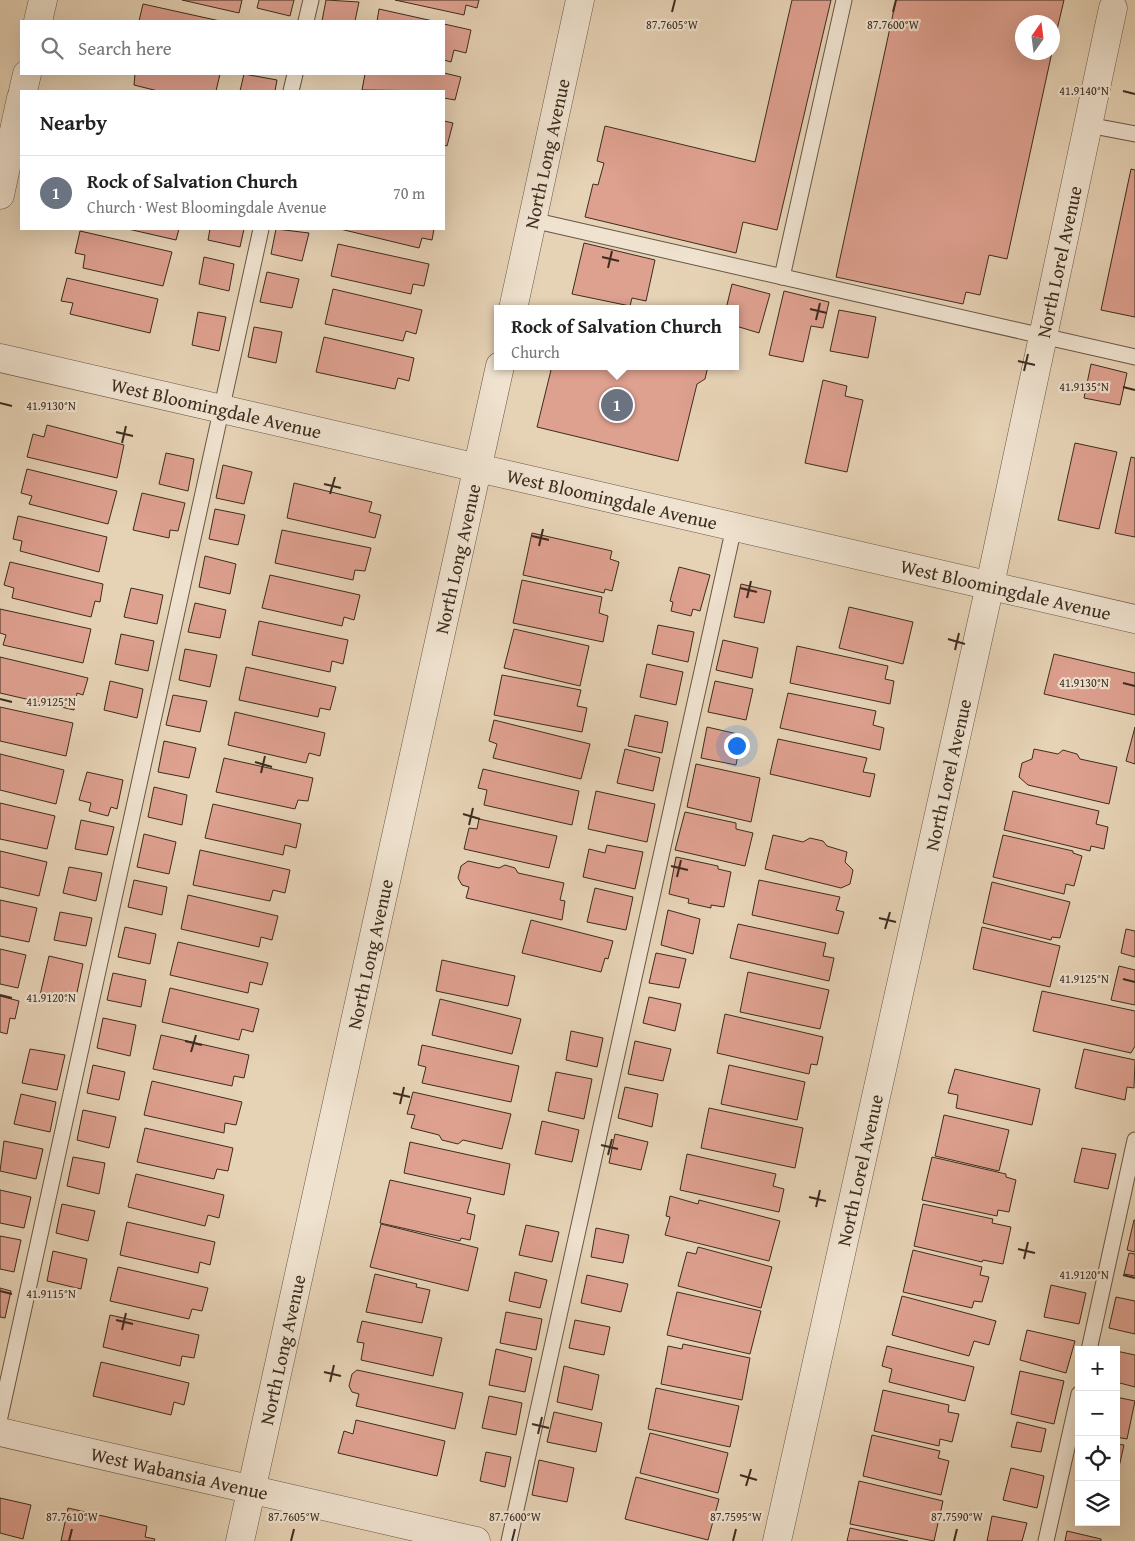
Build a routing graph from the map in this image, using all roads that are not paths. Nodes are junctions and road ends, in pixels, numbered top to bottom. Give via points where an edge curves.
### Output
1 (43, 0) edge
2 (311, 0) edge
3 (580, 0) edge
4 (844, 0) edge
5 (1114, 4) edge
6 (38, 20) edge
7 (306, 20) edge
8 (27, 75) edge
9 (295, 75) edge
10 (23, 90) edge
11 (291, 90) edge
12 (20, 103) edge
13 (1088, 125) junction
14 (1135, 134) edge
15 (0, 195) edge
16 (532, 220) junction
17 (261, 230) edge
18 (782, 276) junction
19 (513, 305) edge
20 (1043, 336) junction
21 (1135, 357) edge
22 (0, 358) edge
23 (499, 370) edge
24 (221, 409) junction
25 (478, 468) junction
26 (734, 527) junction
27 (990, 585) junction
28 (1135, 619) edge
29 (1135, 1140) edge
30 (1089, 1346) edge
31 (1075, 1412) edge
32 (0, 1417) edge
33 (0, 1432) edge
34 (251, 1490) junction
35 (240, 1541) edge
36 (476, 1541) edge
37 (509, 1541) edge
38 (777, 1541) edge
39 (1046, 1541) edge

1 - 6 street
2 - 7 lane
3 - 16 street, North Long Avenue
4 - 18 lane
5 - 13 street, North Lorel Avenue
8 - 10 street
9 - 11 lane
12 - 15 street
13 - 14 lane
13 - 20 street, North Lorel Avenue
16 - 18 lane
16 - 19 street, North Long Avenue
17 - 24 lane
18 - 20 lane
20 - 21 lane
20 - 27 street, North Lorel Avenue
22 - 24 street, West Bloomingdale Avenue
23 - 25 street, North Long Avenue
24 - 25 street, West Bloomingdale Avenue
24 - 32 lane
25 - 26 street, West Bloomingdale Avenue
25 - 34 street, North Long Avenue
26 - 27 street, West Bloomingdale Avenue
26 - 37 lane
27 - 28 street, West Bloomingdale Avenue
27 - 38 street, North Lorel Avenue
29 - 30 lane
31 - 39 lane
33 - 34 street, West Wabansia Avenue
34 - 35 street, North Long Avenue
34 - 36 street, West Wabansia Avenue

